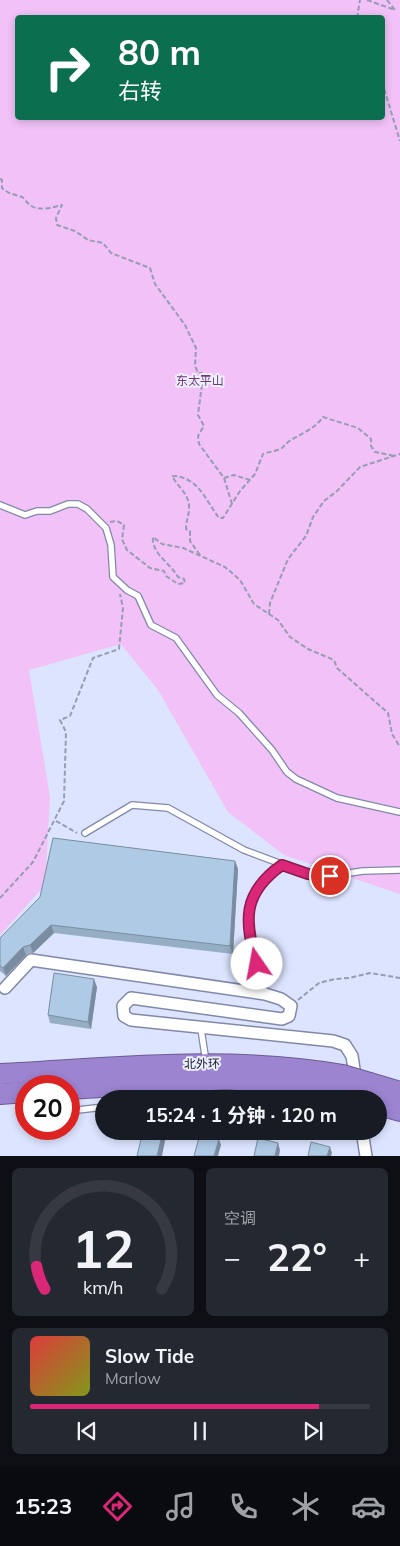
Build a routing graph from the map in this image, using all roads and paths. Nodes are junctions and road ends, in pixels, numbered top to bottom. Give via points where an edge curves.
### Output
1 (360, 0) edge
2 (367, 0) edge
3 (386, 0) edge
4 (358, 15) edge
5 (385, 92) edge
6 (400, 141) edge
7 (0, 179) edge
8 (400, 454) edge
9 (395, 456) junction
10 (224, 478) junction
11 (250, 480) junction
12 (232, 504) junction
13 (0, 505) edge
14 (103, 525) junction
15 (200, 555) junction
16 (118, 582) junction
17 (269, 614) junction
18 (400, 747) edge
19 (400, 812) edge
20 (55, 820) junction
21 (85, 833) joint
22 (282, 865) junction
23 (400, 870) edge
24 (0, 898) edge
25 (400, 978) edge
26 (5, 988) dead end
27 (265, 994) junction
28 (291, 1008) junction
29 (201, 1029) junction
30 (206, 1064) junction
31 (0, 1074) edge
32 (80, 1088) edge
33 (342, 1090) edge
34 (347, 1090) edge
35 (350, 1090) edge
36 (352, 1090) edge
37 (400, 1092) edge
38 (15, 1093) edge
39 (0, 1094) edge
40 (95, 1107) edge
41 (387, 1107) edge
42 (80, 1109) edge
43 (400, 1111) edge
44 (363, 1140) edge
45 (366, 1156) edge

1 - 4 path
2 - 3 path via 395,10
5 - 6 path
7 - 10 path via 2,188 22,196 33,207 62,205 56,218 57,225 88,240 103,243 111,252 150,268 155,284 185,325 196,348 195,366 203,376 198,415 204,426 198,436 199,444
8 - 9 path
9 - 11 path via 375,452 371,438 358,428 323,417 318,425 282,448 263,454
9 - 17 path via 360,467 324,501 306,536 288,559 270,603
10 - 11 path via 234,475
10 - 12 path
11 - 12 path
12 - 15 path via 223,518 219,518 210,501 192,482 172,476 188,497 190,507 186,529 190,531 190,541
13 - 14 lane via 25,515 78,504
14 - 15 path via 117,521 124,525 122,539 127,550 154,571 164,571 178,584 185,583 184,579 178,577 158,554 153,537 162,544
14 - 16 lane via 111,545 113,577
15 - 17 path via 226,567 240,580 254,604
16 - 19 lane via 138,596 151,626 176,638 217,695 239,712 287,772 337,798
16 - 20 path via 123,608 119,649 93,658 70,716 60,720 66,732 64,801
17 - 18 path via 278,620 290,637 334,660 337,668 388,713 392,734
20 - 21 path via 75,833
20 - 24 path via 33,862
21 - 22 lane via 132,805 168,808 244,850
22 - 23 lane via 308,874 330,876
22 - 27 lane via 265,877 251,900 249,921
25 - 28 path via 370,973 319,983 307,990
26 - 27 street via 31,960
27 - 28 street via 282,999
28 - 29 street via 289,1016 282,1019 131,998 123,1006 124,1016 131,1020
29 - 30 lane
29 - 35 street via 345,1045 354,1065
30 - 31 highway, 北外环
30 - 34 highway, 北外环 via 258,1064
32 - 33 highway, 北外环 via 226,1079
36 - 37 highway, 北外环, bridge via 370,1083
38 - 39 highway
40 - 42 lane
41 - 43 highway
44 - 45 street

